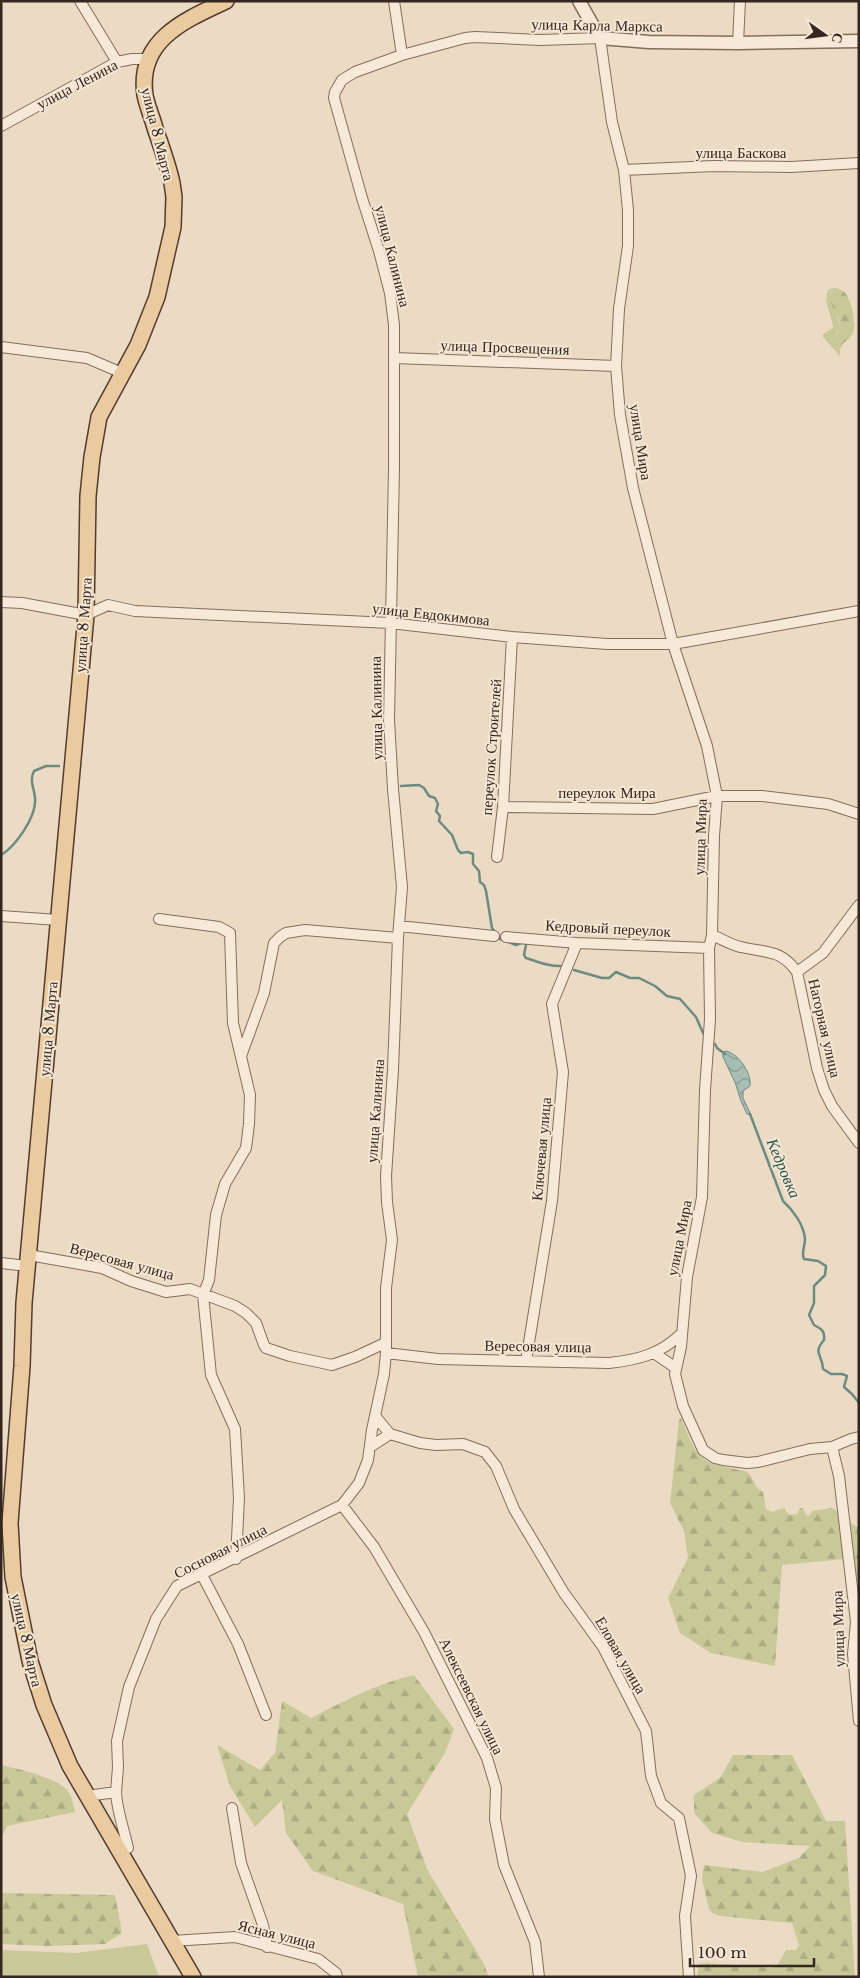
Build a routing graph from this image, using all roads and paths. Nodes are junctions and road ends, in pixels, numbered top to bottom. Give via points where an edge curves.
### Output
1 (80, 1) edge
2 (394, 1) edge
3 (579, 1) edge
4 (740, 1) edge
5 (219, 3) edge
6 (600, 38) junction
7 (859, 41) edge
8 (738, 43) junction
9 (402, 55) junction
10 (148, 59) junction
11 (117, 62) junction
12 (342, 80) joint
13 (1, 126) edge
14 (859, 163) edge
15 (624, 170) junction
16 (1, 347) edge
17 (394, 358) junction
18 (616, 366) junction
19 (122, 372) junction
20 (1, 602) edge
21 (859, 611) edge
22 (86, 615) junction
23 (390, 623) junction
24 (512, 637) junction
25 (673, 644) junction
26 (717, 796) junction
27 (503, 806) junction
28 (859, 814) edge
29 (497, 857) dead end
30 (859, 905) edge
31 (1, 916) edge
32 (159, 919) dead end
33 (58, 920) junction
34 (399, 926) junction
35 (712, 935) junction
36 (494, 936) dead end
37 (506, 937) dead end
38 (398, 938) junction
39 (577, 943) junction
40 (709, 948) junction
41 (796, 972) junction
42 (241, 1056) junction
43 (845, 1123) junction
44 (859, 1130) edge
45 (859, 1143) edge
46 (28, 1260) junction
47 (1, 1263) edge
48 (203, 1295) junction
49 (682, 1333) junction
50 (386, 1348) junction
51 (654, 1353) junction
52 (526, 1361) junction
53 (676, 1368) junction
54 (375, 1416) junction
55 (390, 1434) junction
56 (859, 1437) edge
57 (370, 1447) junction
58 (832, 1447) junction
59 (342, 1505) junction
60 (236, 1559) junction
61 (202, 1575) junction
62 (266, 1715) dead end
63 (859, 1720) edge
64 (116, 1792) junction
65 (88, 1796) junction
66 (232, 1808) dead end
67 (128, 1848) dead end
68 (172, 1941) junction
69 (267, 1946) junction
70 (193, 1977) edge
71 (337, 1977) edge
72 (539, 1977) edge
73 (689, 1977) edge

1 - 11 street
2 - 9 street
3 - 6 street
4 - 8 street
5 - 10 main road via 173,29 156,44
6 - 8 street, улица Карла Маркса
6 - 9 street, улица Карла Маркса via 475,37
6 - 15 street, улица Мира via 612,122
7 - 8 street, улица Карла Маркса
9 - 12 street, улица Карла Маркса
10 - 11 street, улица Ленина
10 - 19 main road, улица 8 Марта via 146,95 170,171 174,197 173,228 152,312
11 - 13 street, улица Ленина
12 - 17 street, улица Калинина via 335,92 335,104 390,293
14 - 15 street, улица Баскова via 790,168 714,166
15 - 18 street, улица Мира via 628,246 619,309
16 - 19 street via 87,358
17 - 18 street, улица Просвещения
17 - 23 street, улица Калинина
18 - 25 street, улица Мира via 629,468
19 - 22 main road, улица 8 Марта via 99,417 92,457 88,496
20 - 22 street
21 - 25 street, улица Евдокимова
22 - 23 street, улица Евдокимова via 108,605 144,612
22 - 33 main road, улица 8 Марта
23 - 24 street, улица Евдокимова
23 - 34 street, улица Калинина via 389,720 402,881
24 - 25 street, улица Евдокимова via 608,644
24 - 27 street, переулок Строителей
25 - 26 street, улица Мира via 706,746
26 - 27 street, переулок Мира via 653,810
26 - 28 street, переулок Мира via 762,796 828,804
26 - 35 street, улица Мира
27 - 29 street, переулок Строителей
30 - 41 street, Нагорная улица via 823,953
31 - 33 street
32 - 42 street via 219,927 230,933 233,1023
33 - 46 main road, улица 8 Марта
34 - 36 street
34 - 38 street, улица Калинина
35 - 40 street, улица Мира
35 - 41 street via 740,947 777,954 789,961
37 - 39 street, Кедровый переулок
38 - 42 street via 305,930 280,937 274,943 264,993
38 - 50 street, улица Калинина via 386,1176 392,1240 386,1288
39 - 40 street, Кедровый переулок
39 - 52 street, Ключевая улица via 552,1004 563,1072 552,1201
40 - 49 street, улица Мира via 710,1020 702,1197 684,1291
41 - 43 street, Нагорная улица via 824,1090
42 - 48 street via 250,1102 246,1148 221,1197
43 - 44 street
43 - 45 street, Нагорная улица
46 - 47 street, Вересовая улица
46 - 48 street, Вересовая улица via 102,1268 166,1292 190,1290
46 - 65 main road, улица 8 Марта via 10,1523 13,1577 30,1661 44,1705 70,1766
48 - 50 street, Вересовая улица via 246,1313 259,1329 264,1345 290,1356 332,1364
48 - 60 street via 211,1375 235,1430
49 - 51 street, Вересовая улица via 664,1349
49 - 53 street, улица Мира
50 - 52 street, Вересовая улица via 438,1359
50 - 54 street, Сосновая улица via 381,1396
51 - 52 street, Вересовая улица via 608,1363
51 - 53 street
53 - 58 street, улица Мира via 683,1406 692,1430 703,1450 715,1458 758,1462
54 - 55 street
54 - 57 street, Сосновая улица
55 - 57 street
55 - 73 street, Еловая улица via 420,1443 463,1444 485,1452 496,1466 514,1509 564,1593 603,1647 646,1731 651,1776 661,1803 679,1818 691,1876 685,1916
56 - 58 street, улица Мира
57 - 59 street, Сосновая улица via 359,1483
58 - 63 street, улица Мира via 837,1461 856,1622 853,1654
59 - 60 street, Сосновая улица
59 - 72 street, Алексеевская улица via 374,1547 424,1632 487,1758 496,1788 496,1820 504,1865 535,1942
60 - 61 street, Сосновая улица
61 - 62 street via 238,1644
61 - 64 street, Сосновая улица via 177,1586 156,1619 129,1687 116,1741
64 - 65 street
64 - 67 street, Сосновая улица
65 - 68 main road, улица 8 Марта
66 - 69 street via 242,1864
68 - 69 street, Ясная улица via 235,1937
68 - 70 main road, улица 8 Марта
69 - 71 street, Ясная улица via 318,1959

